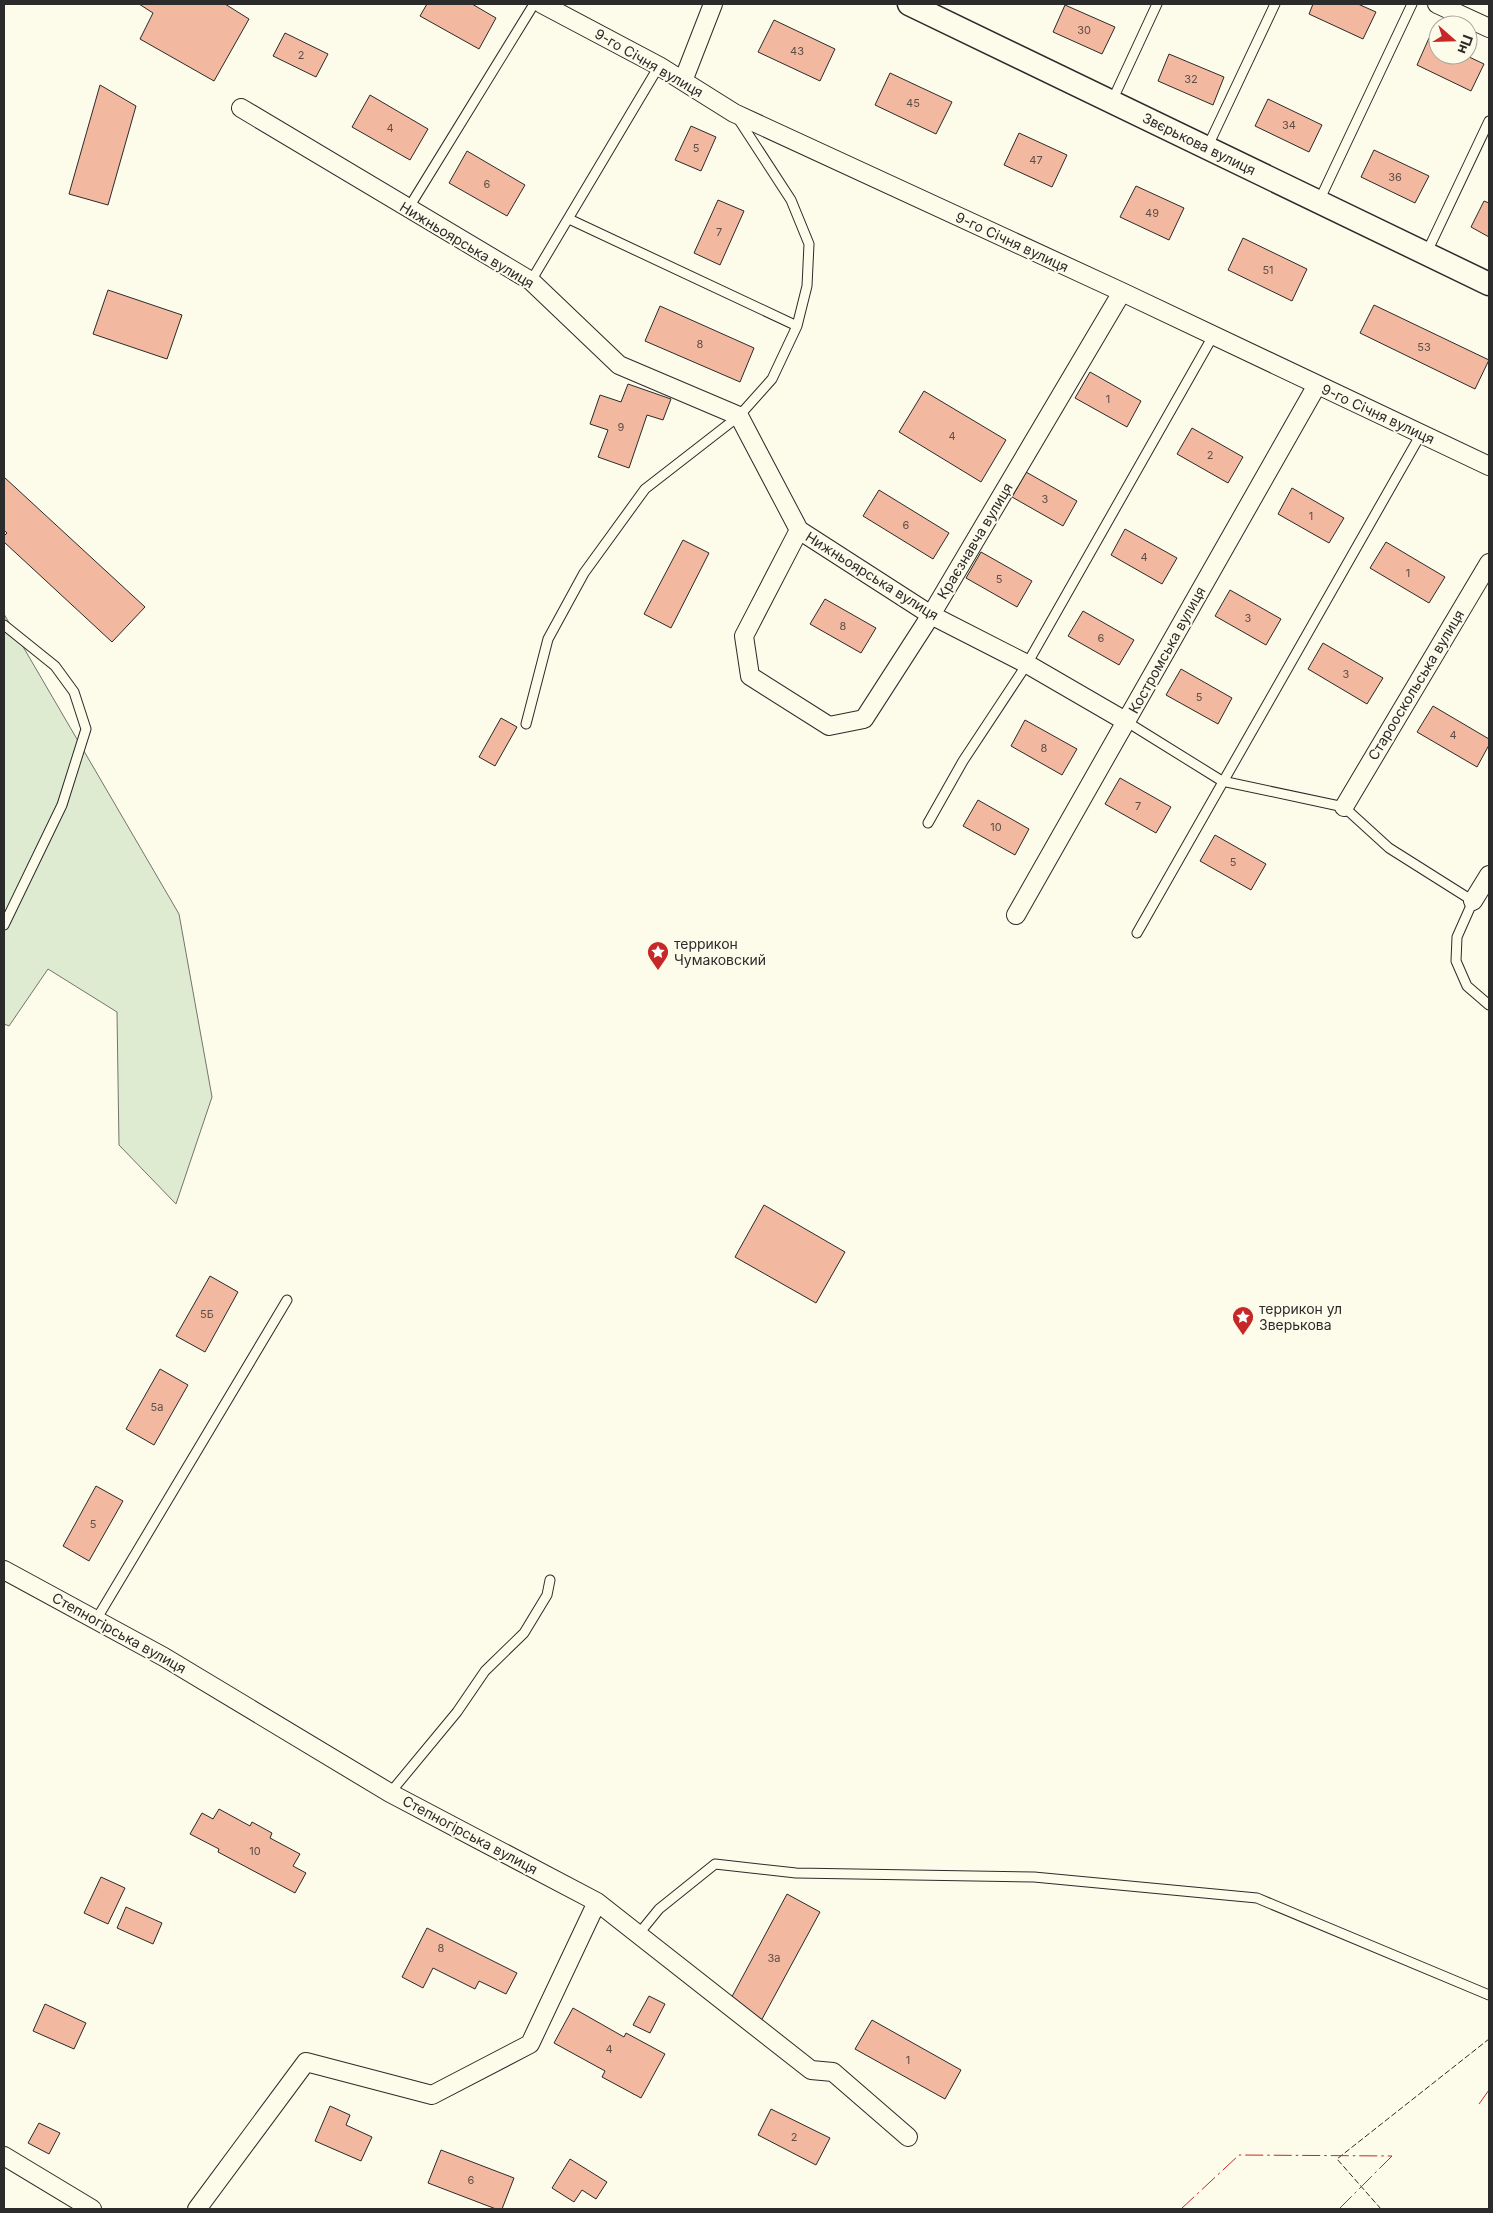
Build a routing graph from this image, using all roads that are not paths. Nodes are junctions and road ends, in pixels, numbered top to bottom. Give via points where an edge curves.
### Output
1 (534, 4) edge
2 (542, 4) edge
3 (713, 4) edge
4 (910, 4) edge
5 (1157, 4) edge
6 (1275, 4) edge
7 (1412, 4) edge
8 (1437, 4) edge
9 (1489, 28) edge
10 (659, 66) junction
11 (683, 81) junction
12 (1112, 102) junction
13 (241, 108) dead end
14 (734, 113) junction
15 (1489, 121) edge
16 (1207, 148) junction
17 (1318, 202) junction
18 (408, 209) junction
19 (569, 219) junction
20 (1426, 254) junction
21 (531, 281) junction
22 (1489, 284) edge
23 (1122, 292) junction
24 (797, 326) junction
25 (1213, 336) junction
26 (1316, 385) junction
27 (739, 416) junction
28 (1421, 434) junction
29 (1489, 466) edge
30 (799, 530) junction
31 (1489, 563) edge
32 (931, 615) junction
33 (4, 625) edge
34 (1027, 664) junction
35 (1127, 722) junction
36 (526, 724) dead end
37 (1222, 781) junction
38 (1344, 807) junction
39 (928, 822) dead end
40 (1489, 875) edge
41 (1474, 901) junction
42 (1016, 915) dead end
43 (4, 925) edge
44 (1138, 933) dead end
45 (1489, 1005) edge
46 (287, 1300) dead end
47 (4, 1570) edge
48 (550, 1580) dead end
49 (96, 1620) junction
50 (390, 1793) junction
51 (597, 1902) junction
52 (637, 1936) junction
53 (1489, 1995) edge
54 (908, 2137) dead end
55 (4, 2156) edge
56 (92, 2209) edge
57 (197, 2209) edge

1 - 18 lane
2 - 10 street, 9-го Січня вулиця
3 - 11 street
4 - 12 street, Звєрькова вулиця
5 - 12 lane
6 - 16 lane
7 - 17 lane
8 - 9 street
10 - 11 street, 9-го Січня вулиця
10 - 19 lane
11 - 14 street, 9-го Січня вулиця
12 - 16 street, Звєрькова вулиця
13 - 18 street, Нижньоярська вулиця
14 - 23 street, 9-го Січня вулиця
14 - 24 lane via 791,200 809,244 807,286
15 - 20 lane
16 - 17 street, Звєрькова вулиця
17 - 20 street, Звєрькова вулиця
18 - 21 street, Нижньоярська вулиця
19 - 21 lane
19 - 24 lane
20 - 22 street, Звєрькова вулиця
21 - 27 street, Нижньоярська вулиця via 620,365
23 - 25 street, 9-го Січня вулиця
23 - 32 street, Краєзнавча вулиця
24 - 27 lane via 772,378
25 - 26 street, 9-го Січня вулиця
25 - 34 lane
26 - 28 street, 9-го Січня вулиця
26 - 35 street, Костромська вулиця
27 - 30 street, Нижньоярська вулиця
27 - 36 lane via 645,489 584,573 548,639
28 - 29 street, 9-го Січня вулиця
28 - 37 lane
30 - 32 street, Нижньоярська вулиця
30 - 32 street, Краєзнавча вулиця via 744,636 750,676 830,726 864,719
31 - 38 street, Старооскольська вулиця
32 - 34 street, Нижньоярська вулиця
33 - 43 lane via 54,666 74,692 86,729 62,805
34 - 35 street, Нижньоярська вулиця
34 - 39 lane
35 - 37 lane
35 - 42 street, Костромська вулиця
37 - 38 lane
37 - 44 lane
38 - 41 lane via 1389,848
40 - 41 street
41 - 45 lane via 1457,937 1456,961 1467,986
46 - 49 lane
47 - 49 street, Степногірська вулиця
48 - 50 lane via 547,1595 524,1632 485,1671 457,1712
49 - 50 street, Степногірська вулиця via 164,1657
50 - 51 street, Степногірська вулиця
51 - 52 street, Степногірська вулиця
51 - 57 street via 530,2044 432,2095 306,2062
52 - 53 lane via 659,1909 715,1864 796,1873 1034,1876 1257,1898
52 - 54 street, Степногірська вулиця via 810,2070 833,2072
55 - 56 street

